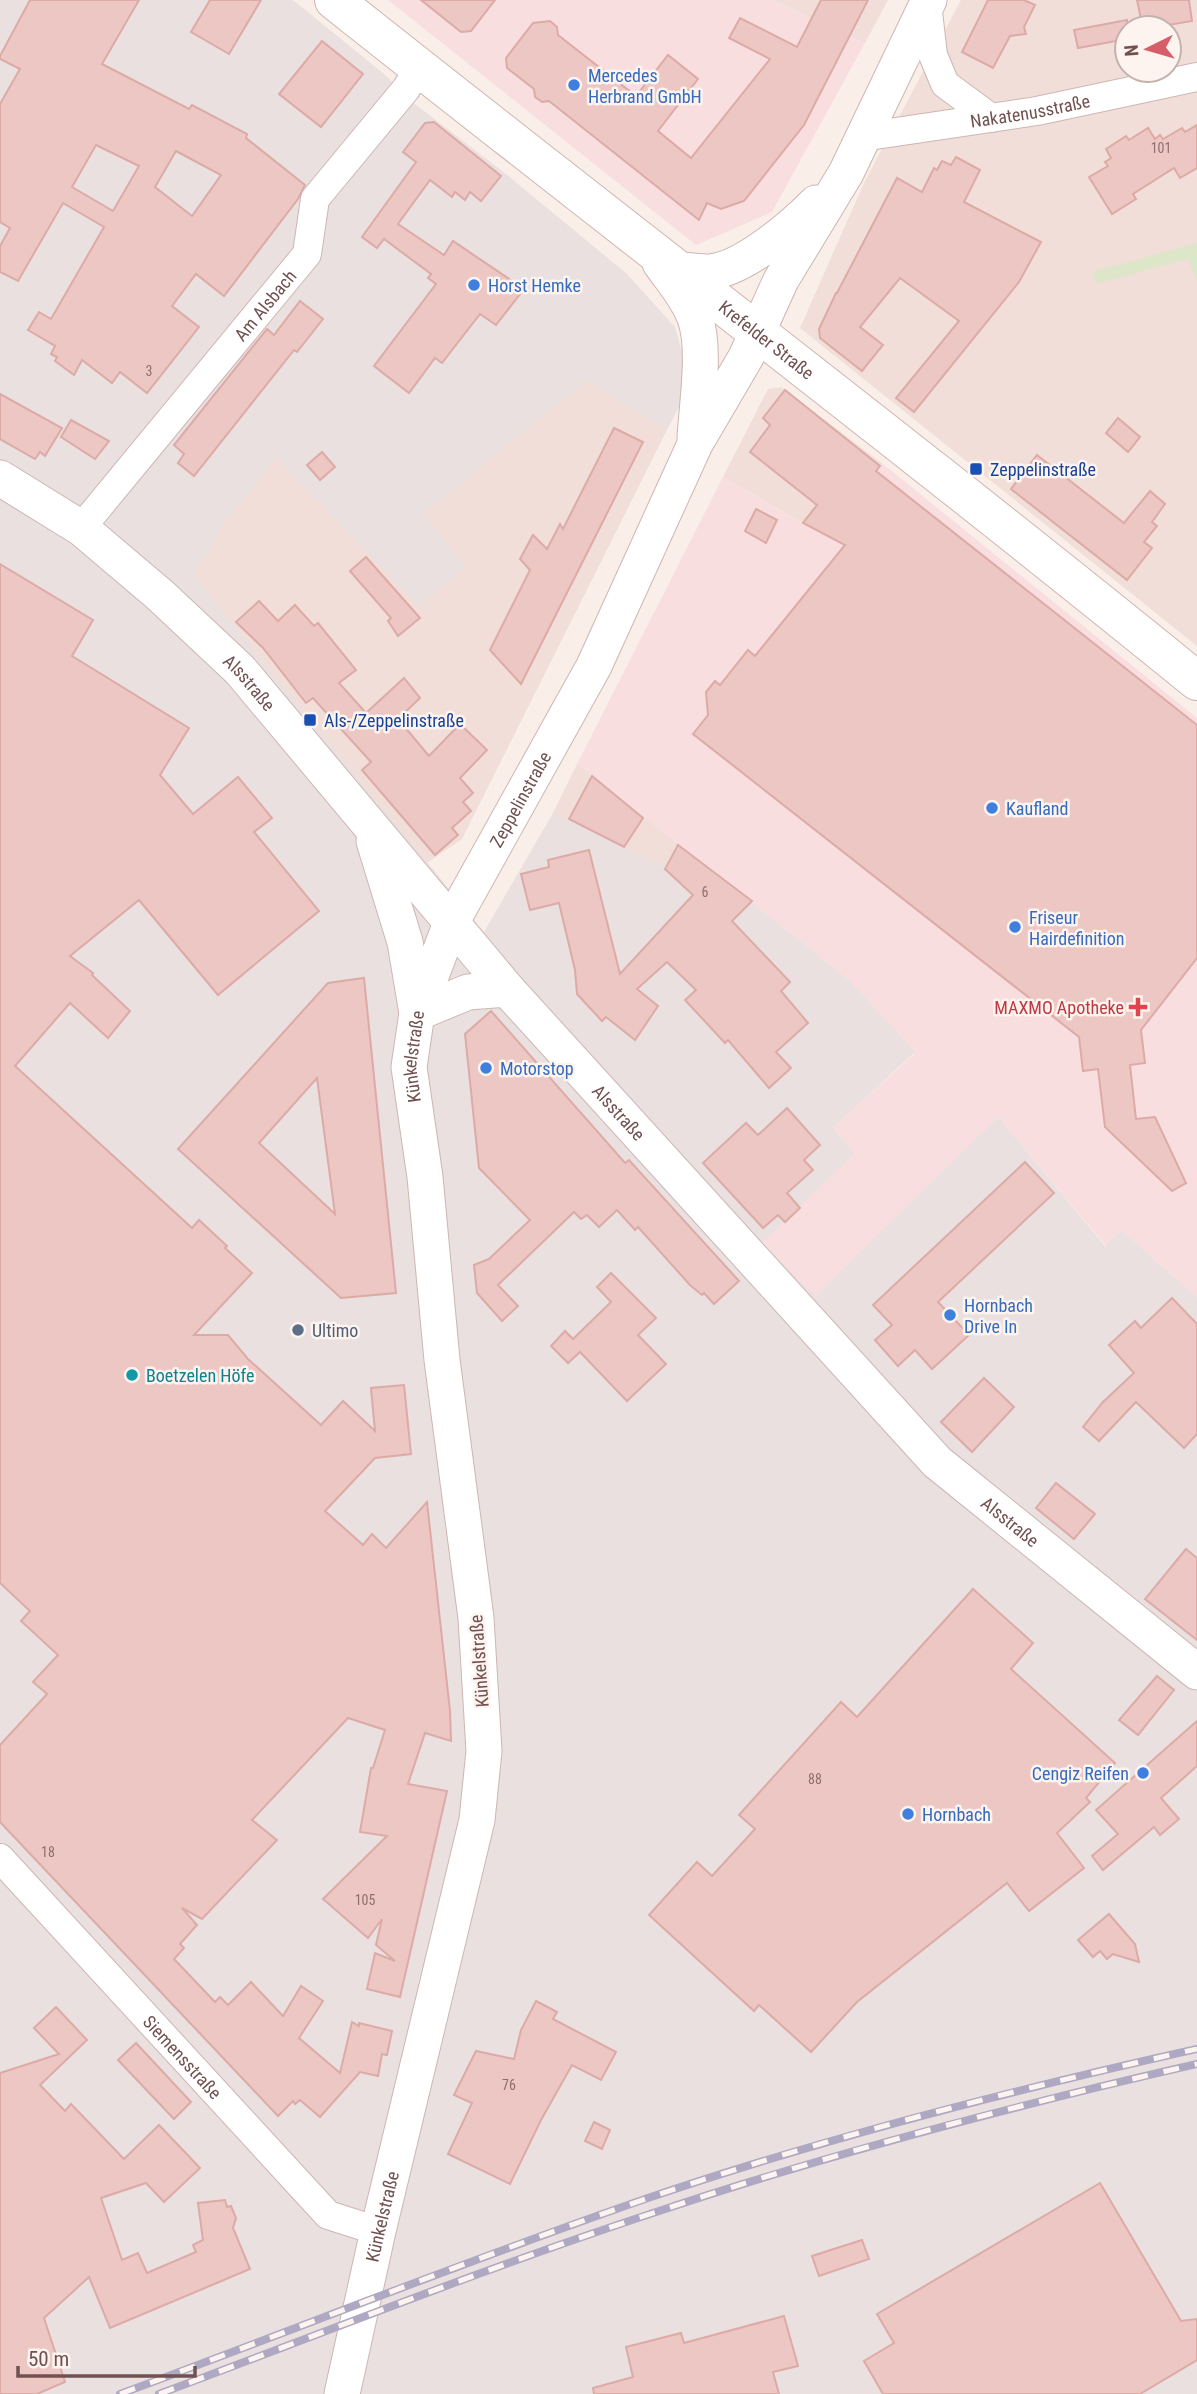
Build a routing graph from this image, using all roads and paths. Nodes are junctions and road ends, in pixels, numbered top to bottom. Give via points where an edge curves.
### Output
1 (334, 0) edge
2 (928, 1) edge
3 (419, 68) junction
4 (1197, 77) edge
5 (991, 118) junction
6 (862, 137) junction
7 (846, 173) junction
8 (664, 261) junction
9 (758, 332) junction
10 (695, 444) junction
11 (0, 478) edge
12 (81, 528) junction
13 (1197, 681) edge
14 (368, 823) junction
15 (451, 923) junction
16 (507, 989) junction
17 (417, 1013) junction
18 (1197, 1672) edge
19 (0, 1858) edge
20 (378, 2231) junction
21 (341, 2394) edge

1 - 3 main road, Krefelder Straße
2 - 5 street via 933,55 945,84
2 - 6 street, Zeppelinstraße
3 - 8 main road, Krefelder Straße
3 - 12 street, Am Alsbach via 316,199 307,254
4 - 5 street, Nakatenusstraße
5 - 6 street, Nakatenusstraße
6 - 7 street, Zeppelinstraße
7 - 8 street via 796,223 730,266 712,272
7 - 9 street, Zeppelinstraße via 781,280
8 - 9 main road, Krefelder Straße
8 - 10 street via 695,318 700,345
9 - 10 street, Zeppelinstraße
9 - 13 main road, Krefelder Straße
10 - 15 street, Zeppelinstraße via 594,666
11 - 12 street, Alsstraße
12 - 14 street, Alsstraße via 240,670
14 - 15 street, Alsstraße
14 - 17 street via 405,942
15 - 16 street, Alsstraße
15 - 17 street, Künkelstraße
16 - 17 street via 468,992
16 - 18 street, Alsstraße via 937,1462
17 - 20 street, Künkelstraße via 409,1067 476,1618 484,1751 477,1820
19 - 20 street, Siemensstraße via 328,2216
20 - 21 street, Künkelstraße

